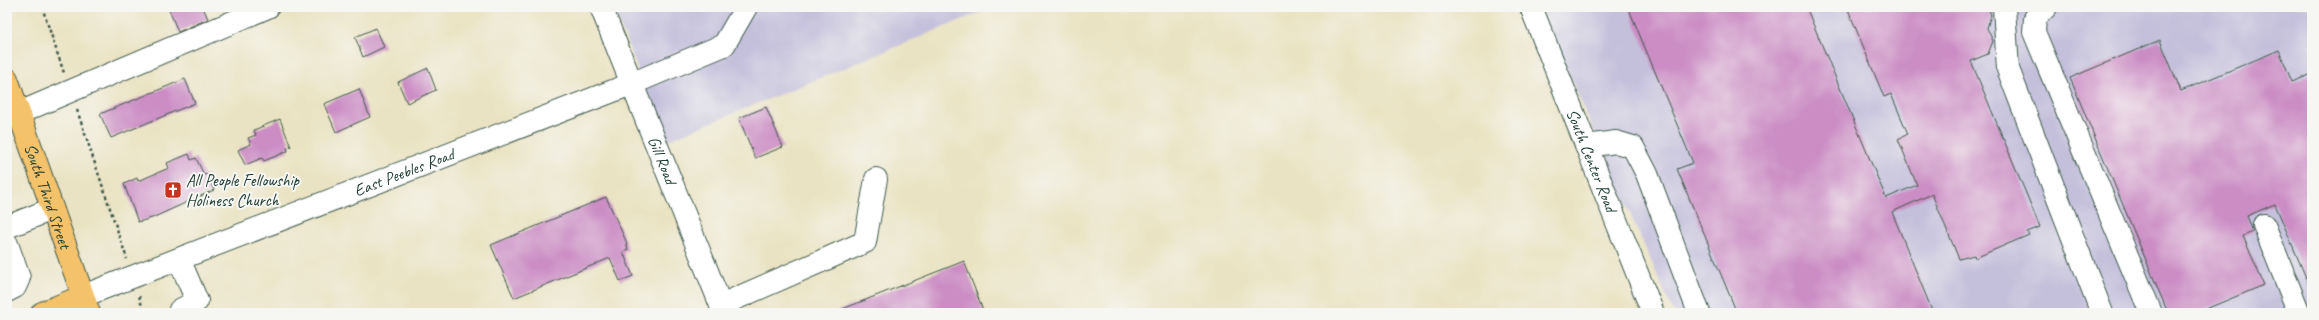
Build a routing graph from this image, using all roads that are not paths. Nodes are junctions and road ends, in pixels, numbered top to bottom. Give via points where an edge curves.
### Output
1 (268, 7) edge
2 (601, 7) edge
3 (746, 7) edge
4 (1531, 7) edge
5 (2004, 7) edge
6 (2046, 7) edge
7 (7, 79) edge
8 (631, 84) junction
9 (19, 113) junction
10 (1586, 146) junction
11 (876, 179) dead end
12 (52, 208) junction
13 (2264, 225) dead end
14 (7, 227) edge
15 (9, 256) edge
16 (179, 258) junction
17 (7, 291) edge
18 (86, 304) edge
19 (723, 309) edge
20 (42, 313) edge
21 (180, 313) edge
22 (1653, 313) edge
23 (1699, 313) edge
24 (2102, 313) edge
25 (2151, 313) edge
26 (2299, 313) edge

1 - 9 street
2 - 8 street, Gill Road
3 - 8 street, East Peebles Road via 724,45
4 - 10 street, South Center Road
5 - 24 street via 2008,69
6 - 25 street via 2035,18 2034,32
7 - 9 main road, South Third Street
8 - 16 street, East Peebles Road
8 - 19 street, Gill Road
9 - 12 main road, South Third Street
10 - 22 street, South Center Road
10 - 23 street via 1616,142 1633,147 1647,174
11 - 19 street via 865,242
12 - 14 street
12 - 18 main road, South Third Street
13 - 26 street
15 - 17 street via 19,278 15,287
16 - 18 street, East Peebles Road via 133,277
16 - 21 street via 197,301 180,310
18 - 20 main road, East Peebles Road

